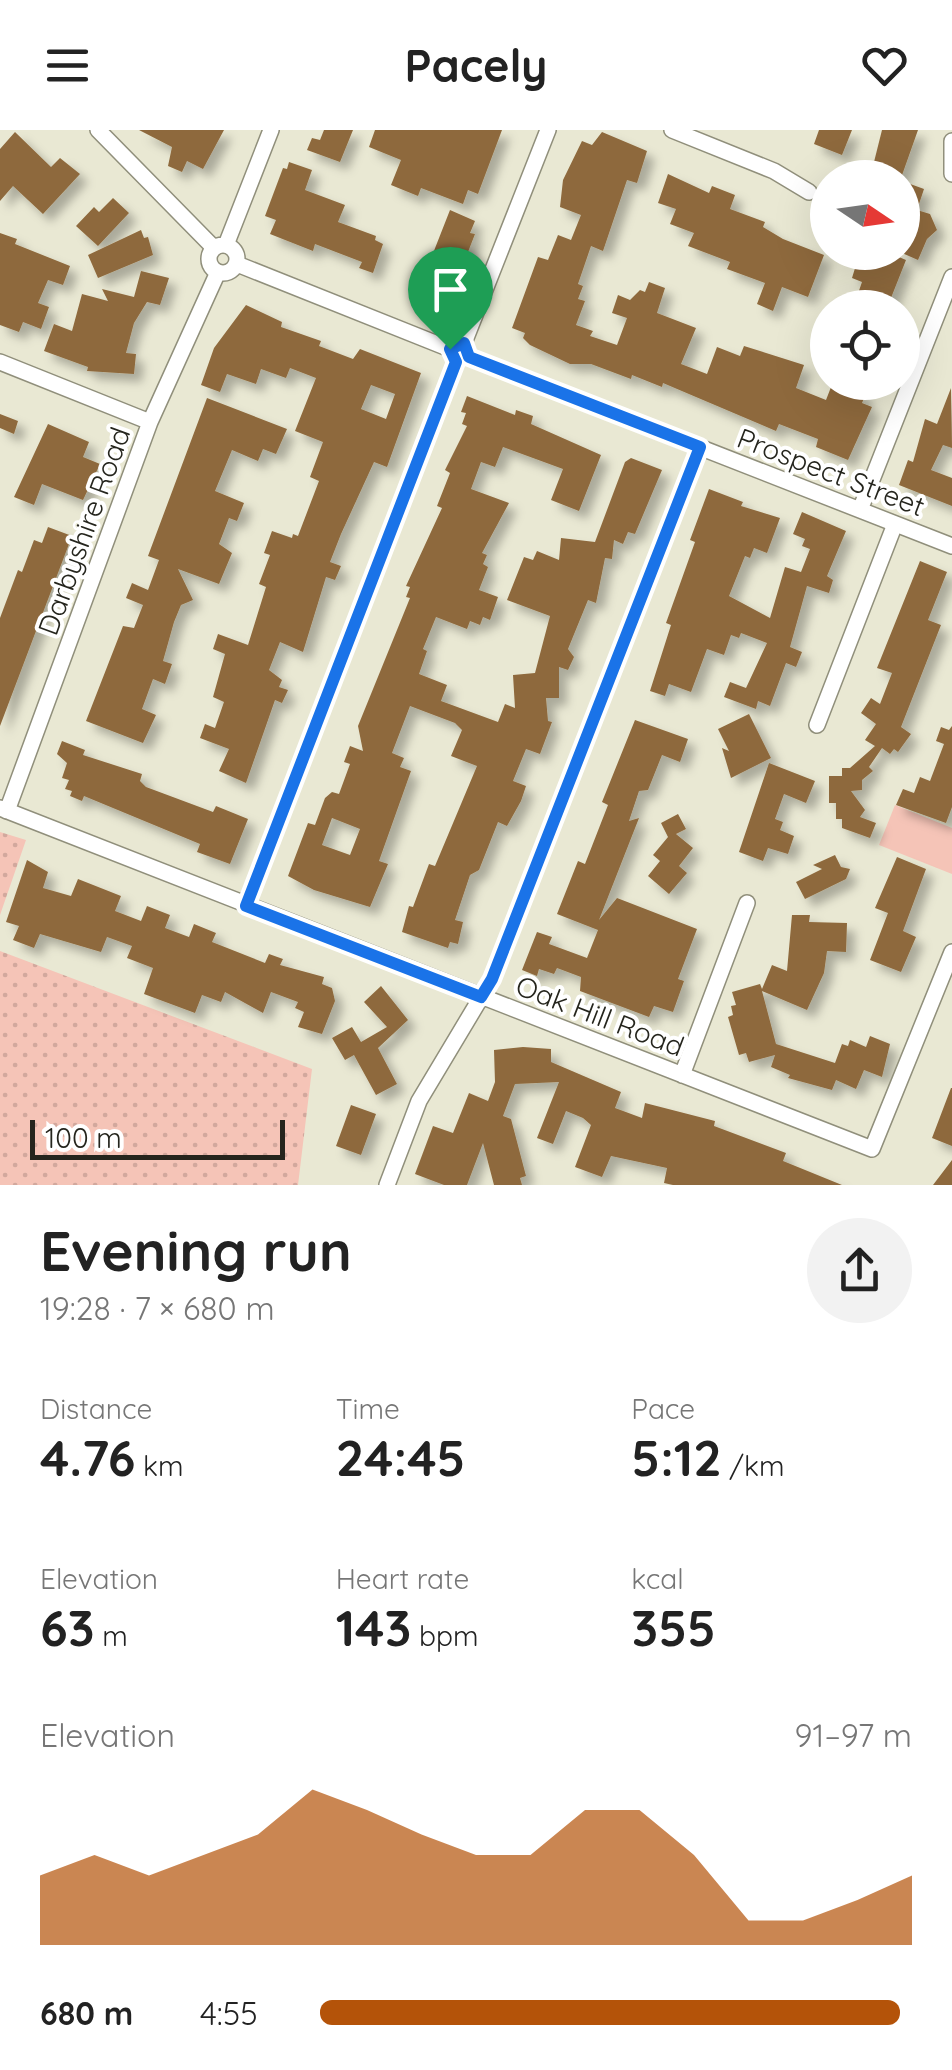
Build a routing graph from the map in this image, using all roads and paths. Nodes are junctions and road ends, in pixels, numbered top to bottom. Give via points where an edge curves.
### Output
1 (98, 130) edge
2 (271, 130) edge
3 (548, 130) edge
4 (672, 130) edge
5 (952, 141) edge
6 (952, 174) edge
7 (809, 192) dead end
8 (220, 246) junction
9 (237, 264) junction
10 (218, 272) junction
11 (952, 276) edge
12 (460, 353) junction
13 (0, 362) edge
14 (150, 422) junction
15 (700, 447) junction
16 (860, 510) junction
17 (896, 524) junction
18 (952, 546) edge
19 (817, 724) dead end
20 (3, 809) edge
21 (748, 902) dead end
22 (246, 906) junction
23 (952, 952) edge
24 (481, 997) junction
25 (682, 1074) junction
26 (387, 1185) edge

1 - 8 street
2 - 8 street
3 - 12 street
4 - 7 street via 774,170
5 - 6 street
8 - 9 street via 236,251
8 - 10 street via 210,263
9 - 10 street
9 - 12 street, Prospect Street
10 - 14 street, Darbyshire Road
11 - 16 street
12 - 15 street, Prospect Street
12 - 22 street
13 - 14 street
14 - 20 street, Darbyshire Road
15 - 16 street, Prospect Street
15 - 24 street
16 - 17 street, Prospect Street
17 - 18 street, Prospect Street
17 - 19 street
20 - 22 street, Oak Hill Road
21 - 25 street
22 - 24 street, Oak Hill Road
23 - 25 street, Oak Hill Road via 872,1148
24 - 25 street, Oak Hill Road
24 - 26 street via 419,1102

